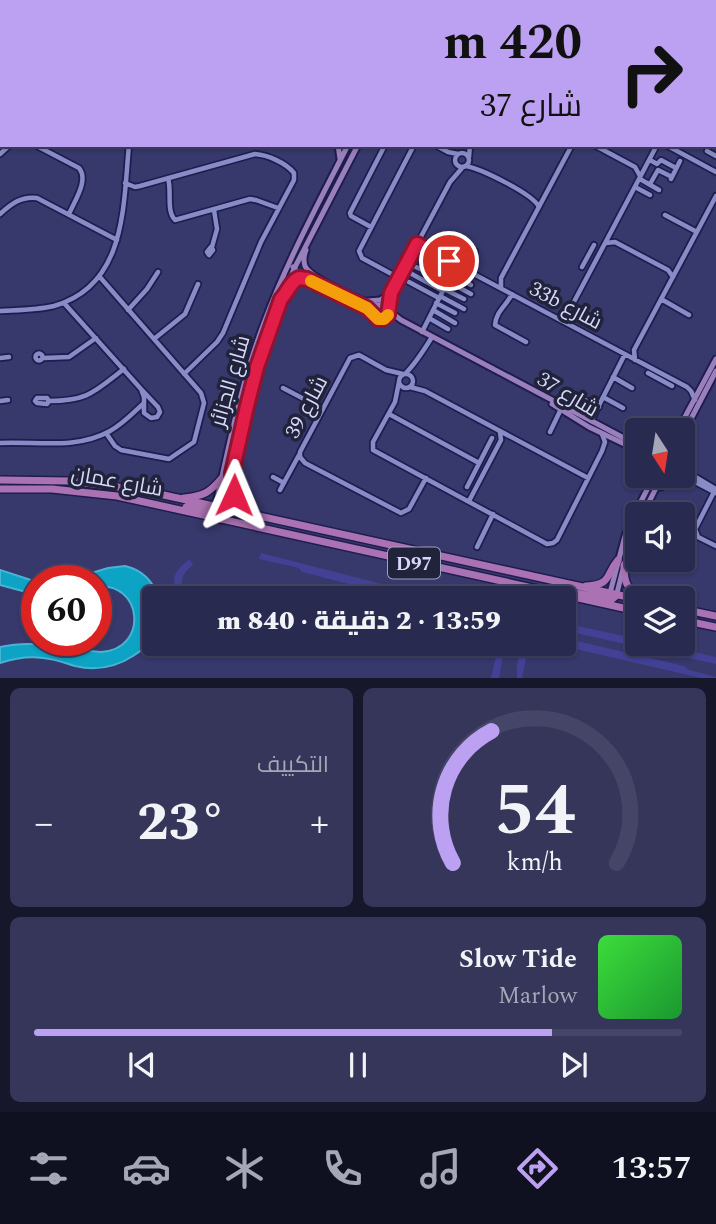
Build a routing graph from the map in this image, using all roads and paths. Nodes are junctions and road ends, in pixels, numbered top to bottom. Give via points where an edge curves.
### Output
1 (39, 147) edge
2 (129, 147) edge
3 (338, 147) edge
4 (347, 147) edge
5 (357, 147) edge
6 (384, 147) edge
7 (413, 147) edge
8 (439, 147) edge
9 (467, 147) edge
10 (469, 147) edge
11 (571, 147) edge
12 (598, 147) edge
13 (656, 147) edge
14 (670, 147) edge
15 (707, 151) dead end
16 (460, 153) junction
17 (716, 156) edge
18 (468, 158) junction
19 (455, 160) junction
20 (650, 160) junction
21 (680, 161) dead end
22 (340, 162) junction
23 (464, 167) junction
24 (676, 168) junction
25 (716, 172) edge
26 (333, 175) junction
27 (168, 178) junction
28 (640, 178) junction
29 (450, 182) junction
30 (650, 184) junction
31 (125, 185) junction
32 (635, 187) junction
33 (659, 190) dead end
34 (650, 195) dead end
35 (716, 196) edge
36 (539, 207) junction
37 (214, 210) junction
38 (277, 210) junction
39 (716, 210) edge
40 (708, 211) junction
41 (0, 214) edge
42 (69, 214) junction
43 (665, 215) dead end
44 (372, 227) junction
45 (697, 232) junction
46 (118, 238) junction
47 (309, 238) junction
48 (606, 243) junction
49 (417, 244) junction
50 (594, 245) dead end
51 (212, 247) dead end
52 (475, 251) dead end
53 (588, 257) junction
54 (420, 259) dead end
55 (449, 261) junction
56 (596, 261) junction
57 (456, 264) junction
58 (416, 267) dead end
59 (583, 267) dead end
60 (293, 269) junction
61 (466, 270) junction
62 (158, 272) dead end
63 (443, 272) junction
64 (410, 273) dead end
65 (451, 274) junction
66 (302, 277) junction
67 (673, 277) junction
68 (97, 278) junction
69 (399, 278) junction
70 (447, 281) junction
71 (409, 282) dead end
72 (198, 284) dead end
73 (471, 285) dead end
74 (501, 289) junction
75 (391, 293) junction
76 (471, 294) dead end
77 (512, 294) junction
78 (440, 295) junction
79 (356, 298) junction
80 (281, 299) junction
81 (464, 299) dead end
82 (661, 299) junction
83 (66, 301) junction
84 (380, 306) junction
85 (127, 309) junction
86 (464, 309) dead end
87 (388, 310) junction
88 (433, 310) junction
89 (0, 311) edge
90 (455, 313) dead end
91 (690, 315) dead end
92 (375, 316) junction
93 (386, 318) junction
94 (429, 318) junction
95 (558, 319) junction
96 (401, 320) junction
97 (455, 323) dead end
98 (448, 329) dead end
99 (427, 334) junction
100 (95, 336) junction
101 (155, 341) junction
102 (526, 342) dead end
103 (625, 354) junction
104 (9, 357) dead end
105 (0, 358) edge
106 (44, 358) dead end
107 (716, 359) edge
108 (635, 360) junction
109 (416, 363) junction
110 (123, 368) junction
111 (716, 371) edge
112 (183, 373) junction
113 (648, 373) dead end
114 (404, 374) junction
115 (614, 377) junction
116 (661, 377) junction
117 (413, 378) junction
118 (399, 382) junction
119 (520, 384) junction
120 (672, 386) dead end
121 (283, 388) dead end
122 (409, 388) junction
123 (632, 388) dead end
124 (141, 389) junction
125 (603, 397) junction
126 (583, 399) dead end
127 (8, 400) dead end
128 (695, 400) junction
129 (0, 401) edge
130 (49, 401) dead end
131 (395, 402) junction
132 (144, 403) junction
133 (599, 407) junction
134 (623, 408) dead end
135 (323, 409) junction
136 (561, 409) junction
137 (144, 413) junction
138 (388, 414) junction
139 (132, 415) junction
140 (685, 418) edge
141 (691, 418) edge
142 (591, 421) junction
143 (500, 431) junction
144 (550, 432) dead end
145 (106, 433) junction
146 (602, 433) junction
147 (492, 438) dead end
148 (625, 439) edge
149 (620, 442) junction
150 (0, 443) edge
151 (625, 444) edge
152 (603, 450) junction
153 (299, 455) junction
154 (302, 461) junction
155 (481, 461) junction
156 (295, 463) junction
157 (489, 463) junction
158 (232, 473) junction
159 (273, 477) dead end
160 (222, 478) junction
161 (426, 478) junction
162 (588, 478) junction
163 (695, 478) edge
164 (0, 480) edge
165 (695, 482) edge
166 (284, 483) junction
167 (648, 488) edge
168 (658, 488) edge
169 (0, 489) edge
170 (475, 489) junction
171 (280, 490) dead end
172 (655, 490) joint
173 (715, 491) edge
174 (177, 498) junction
175 (468, 501) junction
176 (649, 502) edge
177 (218, 514) junction
178 (493, 514) junction
179 (265, 518) junction
180 (283, 522) junction
181 (716, 546) edge
182 (477, 547) dead end
183 (625, 553) edge
184 (621, 562) junction
185 (578, 586) junction
186 (627, 586) edge
187 (625, 599) edge
188 (611, 600) junction
189 (625, 606) edge
190 (695, 612) edge
191 (716, 616) edge
192 (695, 623) edge
193 (716, 627) edge

1 - 42 street via 83,172
2 - 31 street
3 - 22 street
4 - 22 street, شارع الجزائر
5 - 47 street, شارع الجزائر
6 - 44 street via 350,213
7 - 44 street
8 - 16 street
9 - 16 street
10 - 18 street
11 - 36 street
12 - 28 street via 635,167
13 - 20 street
14 - 25 street
15 - 17 street
16 - 18 street
16 - 19 street
18 - 23 street
19 - 23 street via 457,166
19 - 29 street
20 - 24 street
20 - 28 street
21 - 24 street
22 - 26 street, شارع الجزائر
23 - 29 street
23 - 36 street via 480,170 533,198
24 - 30 street via 671,178 658,170
26 - 60 street
26 - 160 street, شارع الجزائر via 283,275 260,334
27 - 31 street via 136,187
27 - 37 street via 174,219
27 - 38 street via 251,154 265,155 290,173 289,187
28 - 30 street
28 - 32 street
29 - 49 street
30 - 33 street
31 - 46 street
32 - 34 street
32 - 48 street
35 - 40 street
36 - 74 street via 501,278
37 - 38 street via 250,199
37 - 51 street via 218,229
38 - 112 street via 225,330
39 - 40 street
40 - 45 street
41 - 42 street via 31,197
42 - 46 street
43 - 45 street
44 - 69 street via 360,256
45 - 67 street
46 - 68 street
47 - 60 street, شارع الجزائر
47 - 79 street via 304,260 308,271
48 - 56 street
48 - 67 street via 615,242
49 - 55 street, 33b شارع
49 - 69 street
50 - 53 street
52 - 61 street
53 - 56 street
53 - 59 street
54 - 63 street
55 - 57 street, 33b شارع
55 - 63 street
56 - 95 street via 567,315
57 - 61 street, 33b شارع
57 - 65 street
58 - 63 street via 439,278
60 - 66 street
60 - 80 street, شارع الجزائر
61 - 74 street, 33b شارع
62 - 85 street
64 - 78 street
65 - 70 street
65 - 73 street
66 - 80 street via 294,280
66 - 92 street
67 - 82 street
68 - 83 street
68 - 85 street
69 - 75 street
70 - 76 street
70 - 78 street
71 - 78 street
72 - 101 street via 185,314
74 - 77 street, 33b شارع
75 - 79 street via 377,301
75 - 84 street
75 - 87 street
77 - 95 street, 33b شارع
77 - 102 street via 494,324
78 - 81 street
78 - 86 street
78 - 88 street
78 - 90 street
79 - 84 street
80 - 158 street, شارع الجزائر via 257,367
82 - 91 street
82 - 108 street via 634,350
83 - 89 street via 39,309
83 - 100 street
84 - 87 street
84 - 92 street via 374,310
85 - 101 street
87 - 93 street
87 - 96 street, شارع 37
88 - 94 street
88 - 97 street
92 - 93 street
93 - 96 street, شارع 37
94 - 98 street
94 - 99 street
95 - 103 street, 33b شارع
96 - 99 street, شارع 37
99 - 109 street
99 - 119 street, شارع 37
100 - 106 street via 66,358
100 - 110 street
101 - 112 street
103 - 108 street, 33b شارع
103 - 115 street
104 - 105 street
107 - 128 street
108 - 116 street, 33b شارع
109 - 114 street
109 - 117 street
110 - 124 street
110 - 130 street via 94,392 68,401
111 - 141 street
112 - 145 street via 204,400 191,446 164,460 121,450
113 - 116 street
114 - 117 street
114 - 118 street
114 - 135 street, شارع 39 via 354,356
115 - 123 street
115 - 125 street
116 - 120 street
116 - 128 street, 33b شارع via 689,388
117 - 122 street
118 - 122 street
118 - 131 street
119 - 136 street, شارع 37
119 - 142 street, شارع 37
121 - 135 street
122 - 131 street
122 - 143 street via 425,391
124 - 132 street
124 - 137 street via 159,410 154,418
125 - 133 street
125 - 134 street
126 - 133 street
127 - 129 street
128 - 140 street
131 - 138 street
132 - 137 street
132 - 139 street
133 - 142 street
135 - 153 street, شارع 39
136 - 144 street
136 - 146 street, شارع 37
137 - 139 street
138 - 155 street
138 - 161 street via 376,437 376,448
139 - 145 street
142 - 148 street, شارع 37
143 - 157 street via 501,440
143 - 162 street
145 - 150 street via 71,443
146 - 149 street, شارع 37
146 - 152 street
147 - 155 street
149 - 151 street, شارع 37
149 - 152 street via 609,443
152 - 162 street
153 - 154 street, شارع 39
153 - 156 street
154 - 156 street
154 - 161 street, شارع 39 via 401,513 409,509
155 - 157 street
155 - 170 street via 467,486
156 - 166 street
157 - 170 street
158 - 177 street, شارع الجزائر
158 - 179 main road via 237,500
159 - 166 street
160 - 174 main road via 205,494
160 - 177 street, شارع الجزائر
161 - 175 street
162 - 178 street via 551,541
163 - 173 street
164 - 174 main road, شارع عمان / D97 via 92,483
165 - 173 street
166 - 171 street
167 - 184 street via 633,517
168 - 172 street
169 - 177 main road, شارع عمان / D97 via 93,493
170 - 175 street
172 - 176 street
173 - 181 street via 695,528 698,537
174 - 177 main road, شارع عمان / D97
175 - 178 street
177 - 179 main road, شارع عمان / D97
177 - 180 main road
177 - 188 main road, شارع عمان / D97 via 538,589
178 - 182 street
179 - 180 main road, شارع عمان / D97
180 - 185 main road, شارع عمان / D97
183 - 184 street
184 - 185 main road via 604,582
184 - 186 main road
184 - 188 street
185 - 188 main road, شارع عمان / D97
187 - 188 main road, شارع عمان / D97
188 - 189 main road, شارع عمان / D97
190 - 191 main road
192 - 193 main road

